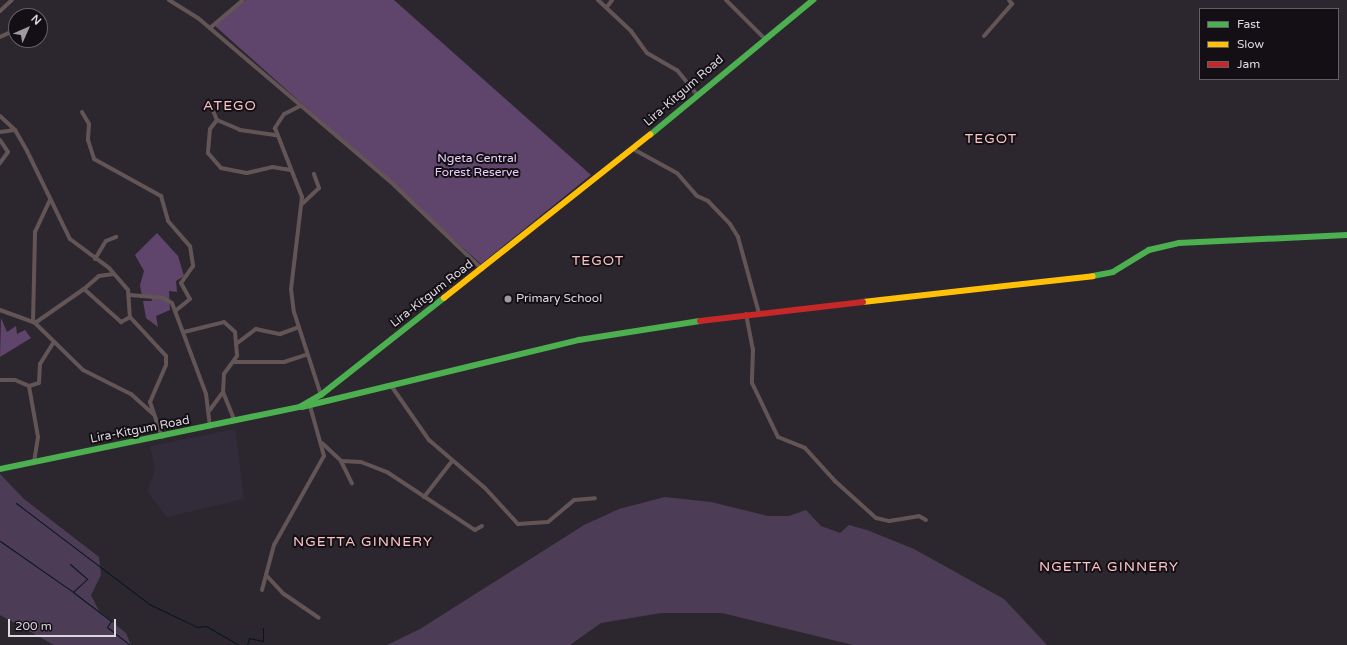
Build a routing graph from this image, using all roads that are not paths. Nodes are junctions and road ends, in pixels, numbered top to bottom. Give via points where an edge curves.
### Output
1 (12, 0) edge
2 (169, 0) edge
3 (243, 0) edge
4 (598, 0) edge
5 (612, 0) edge
6 (726, 0) edge
7 (812, 0) edge
8 (1009, 0) edge
9 (607, 7) junction
10 (0, 12) edge
11 (210, 28) junction
12 (984, 36) dead end
13 (764, 38) junction
14 (697, 95) junction
15 (211, 106) dead end
16 (300, 106) junction
17 (82, 112) dead end
18 (0, 116) edge
19 (217, 120) junction
20 (15, 130) junction
21 (0, 132) edge
22 (278, 135) junction
23 (0, 140) edge
24 (633, 149) junction
25 (0, 163) edge
26 (291, 170) junction
27 (314, 174) dead end
28 (50, 200) junction
29 (301, 204) junction
30 (1347, 235) edge
31 (116, 236) dead end
32 (96, 259) junction
33 (482, 269) junction
34 (114, 274) junction
35 (84, 289) junction
36 (130, 295) junction
37 (0, 310) edge
38 (175, 311) junction
39 (759, 313) junction
40 (746, 314) junction
41 (130, 317) junction
42 (34, 323) junction
43 (298, 327) junction
44 (184, 332) junction
45 (54, 342) junction
46 (236, 344) junction
47 (306, 355) junction
48 (235, 362) junction
49 (0, 380) edge
50 (30, 386) junction
51 (392, 387) junction
52 (223, 392) junction
53 (321, 395) junction
54 (310, 406) junction
55 (300, 407) junction
56 (210, 410) junction
57 (154, 415) junction
58 (235, 421) junction
59 (210, 428) junction
60 (163, 438) junction
61 (320, 441) junction
62 (34, 461) junction
63 (340, 461) junction
64 (452, 461) junction
65 (0, 469) edge
66 (352, 484) dead end
67 (424, 497) junction
68 (595, 498) dead end
69 (926, 520) dead end
70 (482, 526) dead end
71 (266, 575) junction
72 (262, 590) dead end
73 (319, 618) dead end

1 - 10 street
2 - 11 street
3 - 11 street
4 - 9 street
5 - 9 street
6 - 13 street
7 - 13 main road, Lira-Kitgum Road
8 - 12 street via 1012,4
9 - 14 street via 631,31 643,49 676,70
11 - 16 street
13 - 14 main road, Lira-Kitgum Road
14 - 24 main road, Lira-Kitgum Road
15 - 19 street
16 - 22 street via 279,119 275,128
16 - 33 street via 394,185
17 - 38 street via 89,124 88,140 94,159 161,196 168,221 190,246 193,266 181,283 190,299
18 - 20 street
19 - 22 street via 244,132
19 - 26 street via 210,129 208,152 221,168 247,173 272,167
20 - 21 street
20 - 28 street
22 - 26 street
23 - 25 street via 8,152
24 - 33 main road, Lira-Kitgum Road
24 - 39 street via 677,173 696,196 708,201 730,224 738,237
26 - 29 street via 302,197
27 - 29 street via 319,188
28 - 32 street via 70,238
28 - 42 street via 34,232
29 - 43 street via 291,289
30 - 39 main road via 1179,243 1149,250 1113,272 1098,275
31 - 32 street via 106,241
32 - 34 street
33 - 53 main road, Lira-Kitgum Road
34 - 35 street via 99,276
34 - 36 street
35 - 41 street via 121,322
35 - 42 street
36 - 38 street via 167,299
36 - 41 street
37 - 42 street
38 - 44 street
39 - 40 main road
40 - 51 main road via 579,340
40 - 69 street via 753,349 752,383 778,437 805,448 835,481 876,518 888,521 919,516
41 - 57 street via 167,358 150,401
42 - 45 street
43 - 46 street via 280,334 256,329
43 - 47 street
44 - 46 street via 226,322 233,326
44 - 56 street
45 - 50 street via 40,364 39,383
45 - 57 street via 83,370 131,394
46 - 48 street
47 - 48 street via 284,362
47 - 53 street
48 - 52 street via 224,374
49 - 50 street via 15,380
50 - 62 street via 38,437
51 - 54 main road
51 - 64 street via 429,440
52 - 56 street
52 - 58 street
53 - 55 main road, Lira-Kitgum Road
54 - 55 main road
54 - 61 street
55 - 58 main road, Lira-Kitgum Road
56 - 59 street
57 - 60 street
58 - 59 main road, Lira-Kitgum Road
59 - 60 main road, Lira-Kitgum Road
60 - 62 main road, Lira-Kitgum Road
61 - 63 street
61 - 71 street via 323,459 274,545
62 - 65 main road, Lira-Kitgum Road
63 - 66 street
63 - 67 street via 370,465
64 - 67 street
64 - 68 street via 485,488 518,524 548,522 574,500
67 - 70 street via 474,530
71 - 72 street
71 - 73 street via 284,594

